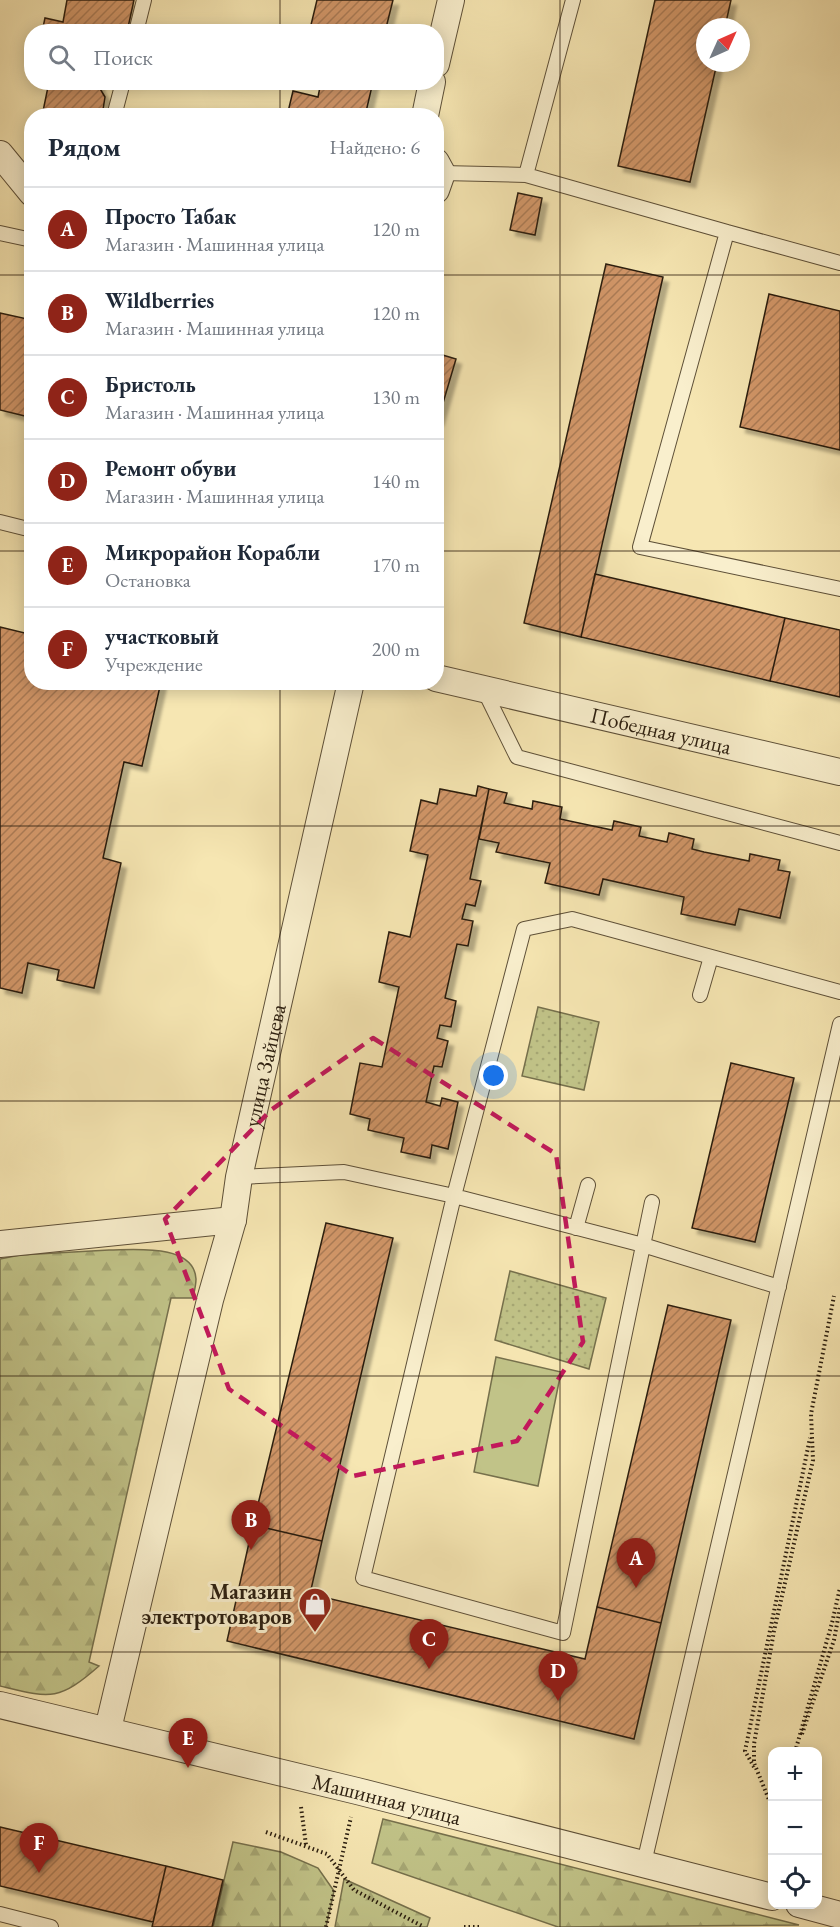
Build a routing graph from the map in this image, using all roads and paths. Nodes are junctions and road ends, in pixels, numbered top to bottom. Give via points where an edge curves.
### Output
1 (144, 0) edge
2 (452, 0) edge
3 (573, 0) edge
4 (138, 24) edge
5 (444, 32) edge
6 (121, 90) edge
7 (430, 90) edge
8 (116, 108) edge
9 (426, 108) edge
10 (0, 154) edge
11 (444, 175) edge
12 (526, 175) junction
13 (24, 183) edge
14 (727, 232) junction
15 (0, 233) edge
16 (24, 238) edge
17 (840, 263) edge
18 (0, 522) edge
19 (24, 528) edge
20 (840, 589) edge
21 (444, 680) edge
22 (483, 688) junction
23 (349, 690) edge
24 (840, 772) edge
25 (840, 843) edge
26 (711, 957) junction
27 (840, 992) edge
28 (700, 995) dead end
29 (840, 1024) edge
30 (239, 1177) junction
31 (588, 1185) dead end
32 (454, 1196) junction
33 (652, 1202) dead end
34 (233, 1220) junction
35 (576, 1228) junction
36 (0, 1244) edge
37 (644, 1245) junction
38 (779, 1287) junction
39 (834, 1296) dead end
40 (813, 1427) dead end
41 (840, 1587) edge
42 (840, 1608) edge
43 (0, 1705) edge
44 (108, 1729) junction
45 (797, 1747) edge
46 (798, 1747) edge
47 (293, 1775) junction
48 (357, 1791) junction
49 (770, 1801) edge
50 (771, 1801) edge
51 (266, 1832) dead end
52 (306, 1845) junction
53 (644, 1863) junction
54 (339, 1869) junction
55 (768, 1896) edge
56 (809, 1909) edge
57 (0, 1914) edge
58 (835, 1919) edge
59 (51, 1927) edge
60 (326, 1927) edge
61 (424, 1927) edge
62 (464, 1927) edge
63 (479, 1927) edge

1 - 4 lane
2 - 5 street
3 - 12 lane
6 - 8 lane
7 - 9 street
10 - 13 street
11 - 12 lane
12 - 14 lane
14 - 17 lane
14 - 20 lane via 640,547
15 - 16 lane
18 - 19 lane
21 - 22 street, Победная улица
22 - 24 street, Победная улица
22 - 25 lane via 516,757
23 - 30 street, улица Зайцева
26 - 27 lane
26 - 28 lane
26 - 32 lane via 572,919 524,929
29 - 38 lane
30 - 32 lane via 344,1172
30 - 34 street, улица Зайцева
31 - 35 lane
32 - 35 lane
32 - 37 lane via 363,1578 563,1633
33 - 37 lane
34 - 36 street
34 - 44 street, улица Зайцева via 210,1300
35 - 37 lane
37 - 38 lane
38 - 53 lane
39 - 49 path via 810,1414 813,1460 774,1631 754,1744 754,1763
40 - 50 path via 746,1751
41 - 45 path
42 - 46 path via 831,1649
43 - 44 street, Машинная улица
44 - 47 street, Машинная улица
47 - 48 street, Машинная улица
47 - 52 path via 301,1799
48 - 53 street, Машинная улица
48 - 54 path
51 - 52 path
52 - 54 path via 327,1854
53 - 55 street, Машинная улица
54 - 60 path
54 - 61 path via 354,1890
56 - 58 street
57 - 59 lane
62 - 63 path

